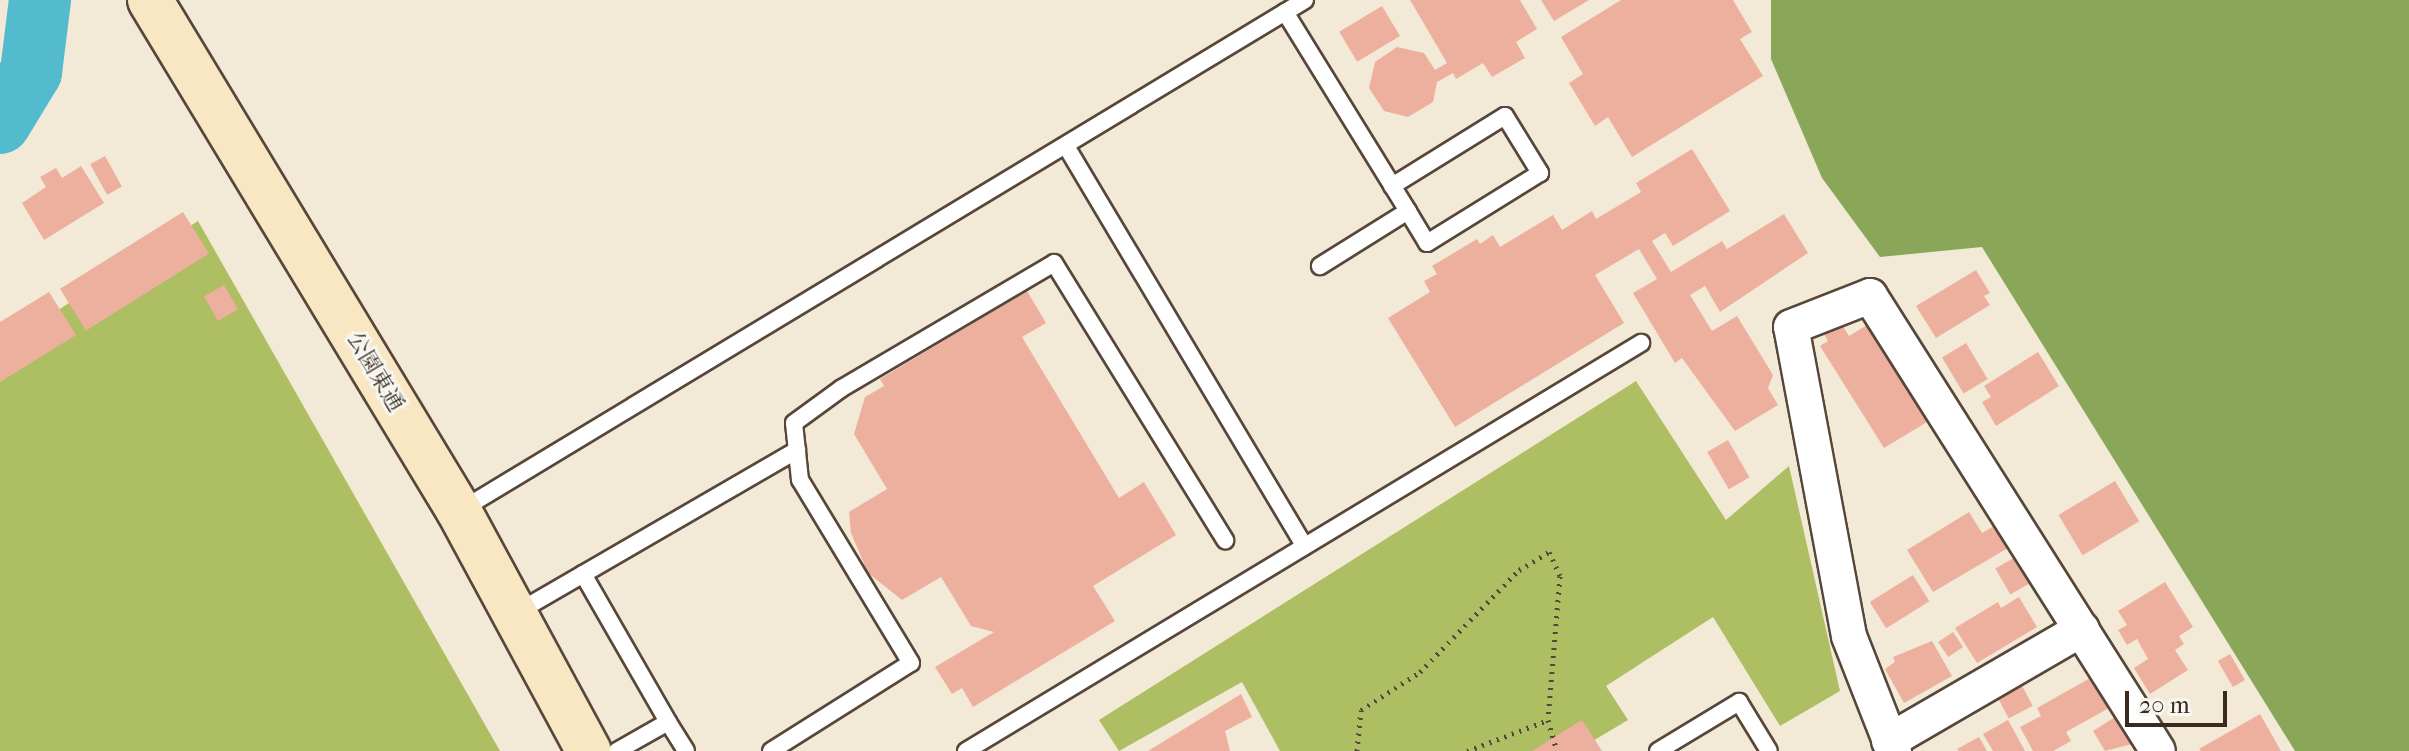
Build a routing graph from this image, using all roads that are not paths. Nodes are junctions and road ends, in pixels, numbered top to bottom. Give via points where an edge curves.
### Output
1 (150, 0) edge
2 (1305, 0) edge
3 (1285, 12) junction
4 (1066, 146) junction
5 (1392, 186) junction
6 (1408, 211) junction
7 (1320, 266) dead end
8 (1641, 343) dead end
9 (797, 450) junction
10 (459, 511) junction
11 (1225, 540) dead end
12 (1304, 545) junction
13 (583, 574) junction
14 (514, 614) junction
15 (2082, 629) junction
16 (668, 722) junction
17 (1892, 746) edge
18 (589, 751) edge
19 (617, 751) edge
20 (686, 751) edge
21 (771, 751) edge
22 (966, 751) edge
23 (1658, 751) edge
24 (1769, 751) edge
25 (2158, 751) edge

1 - 10 street, 公園東通
2 - 3 lane
3 - 4 lane
3 - 5 lane
4 - 10 lane
4 - 12 lane
5 - 6 lane
5 - 6 lane via 1505,116 1540,173 1427,243
6 - 7 lane
8 - 12 lane
9 - 11 lane via 794,423 806,414 1054,263
9 - 13 lane
9 - 21 lane via 800,480 911,663
10 - 14 street, 公園東通
12 - 22 lane
13 - 14 lane
13 - 16 lane
14 - 18 street, 公園東通
15 - 17 street
15 - 17 street via 1870,296 1791,327 1849,636
15 - 25 street
16 - 19 lane
16 - 20 lane
23 - 24 lane via 1739,702

